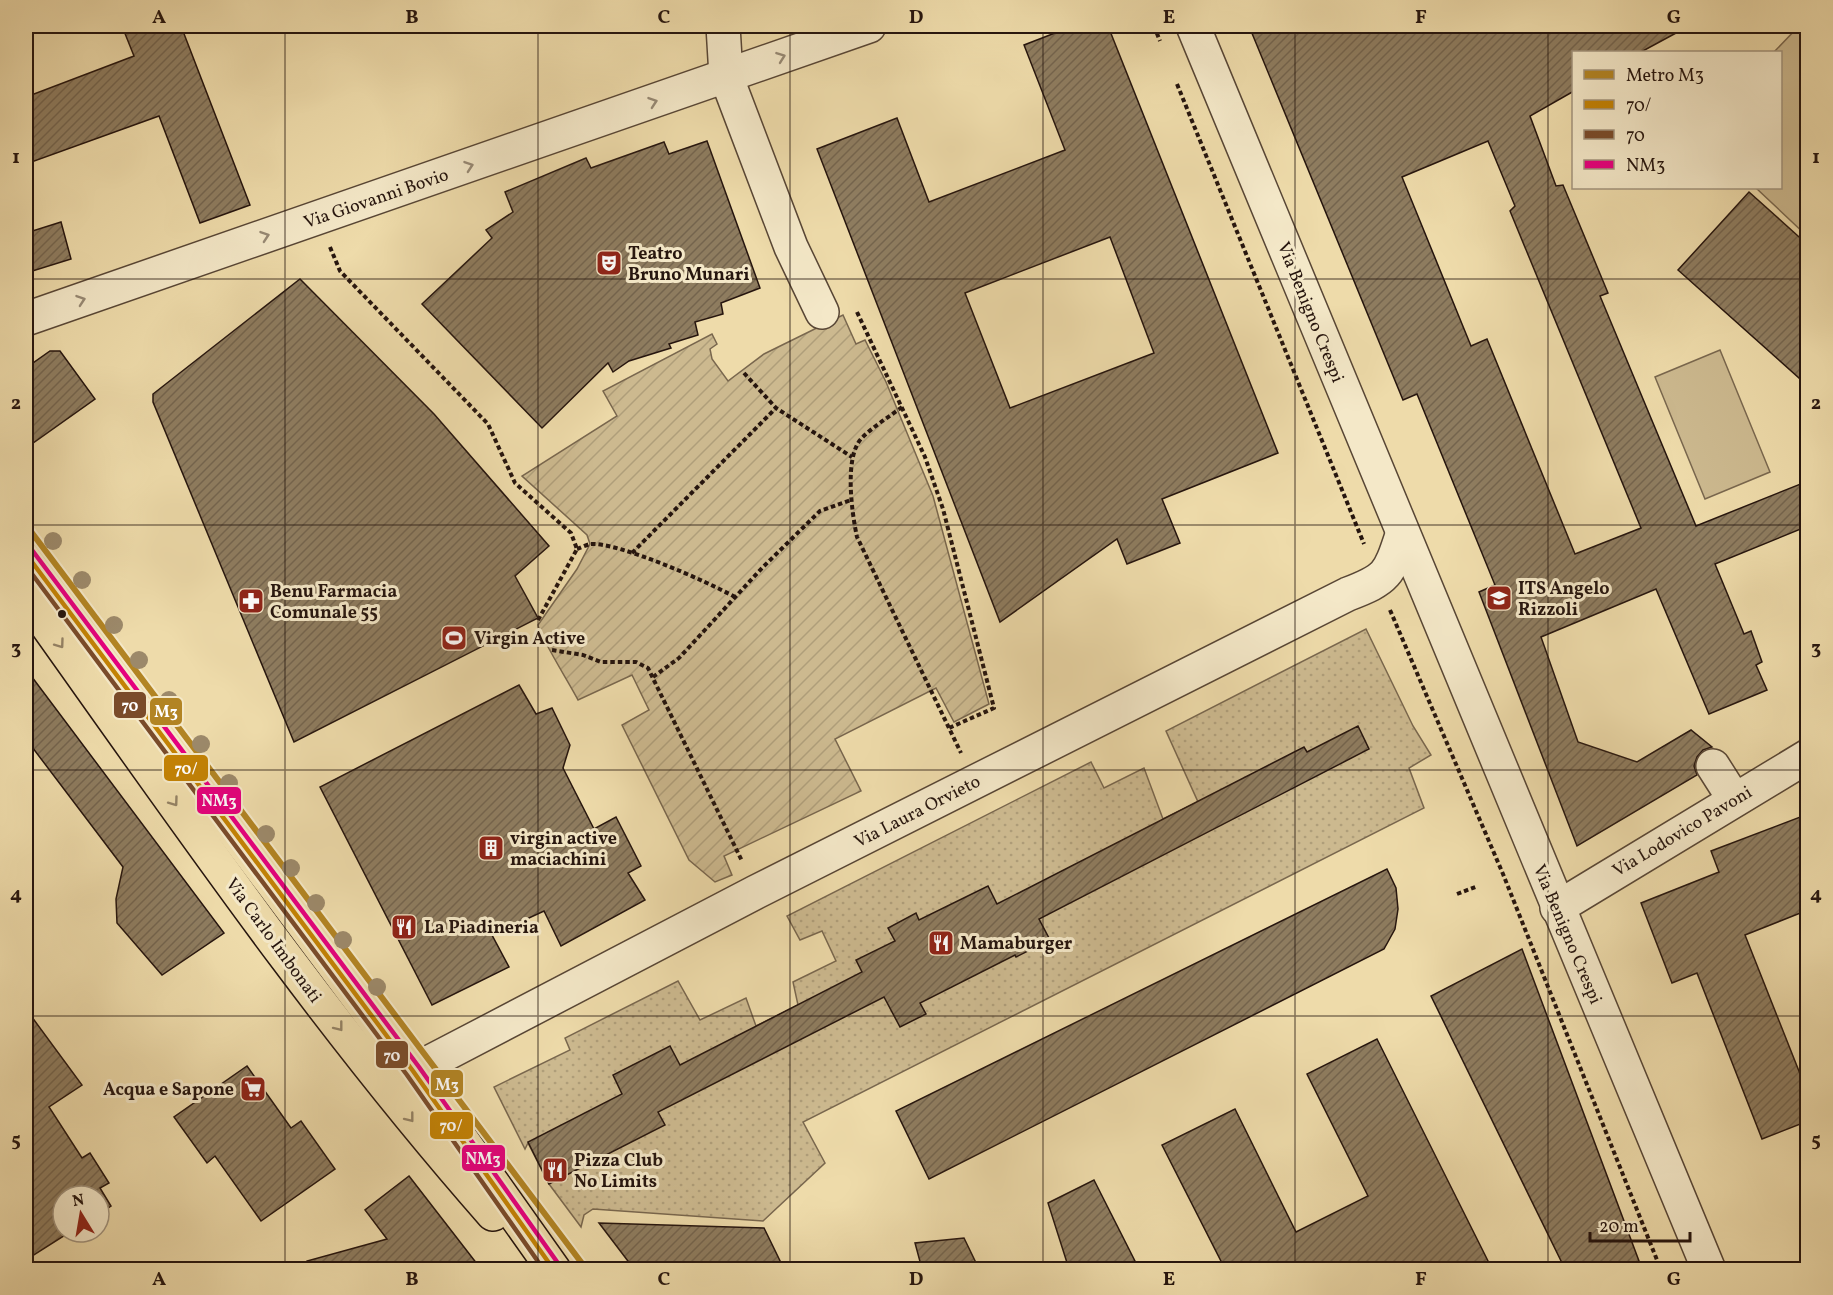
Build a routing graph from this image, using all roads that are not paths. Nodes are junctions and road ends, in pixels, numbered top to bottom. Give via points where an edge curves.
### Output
1 (723, 26) edge
2 (869, 26) edge
3 (1193, 26) edge
4 (726, 76) junction
5 (822, 312) dead end
6 (26, 319) edge
7 (1402, 535) junction
8 (26, 554) edge
9 (1384, 594) junction
10 (26, 596) edge
11 (1429, 598) junction
12 (1808, 756) edge
13 (1713, 766) dead end
14 (1734, 799) junction
15 (1557, 908) junction
16 (413, 1071) junction
17 (374, 1072) junction
18 (542, 1269) edge
19 (554, 1269) edge
20 (1708, 1269) edge

1 - 4 street
4 -> 2 street, Via Giovanni Bovio
3 - 7 street, Via Benigno Crespi
4 - 5 street via 791,247
6 -> 4 street, Via Giovanni Bovio
7 - 9 street
7 - 11 street, Via Benigno Crespi
8 - 16 main road, Via Carlo Imbonati
9 - 11 street via 1403,587
9 - 16 street, Via Laura Orvieto via 1348,594
10 -> 17 main road, Via Carlo Imbonati via 297,973
11 - 15 street, Via Benigno Crespi
12 - 14 street, Via Lodovico Pavoni
13 - 14 street
14 - 15 street, Via Lodovico Pavoni
15 - 20 street, Via Benigno Crespi
16 - 17 main road via 395,1077
16 - 19 main road, Via Carlo Imbonati
17 -> 18 main road, Via Carlo Imbonati via 431,1144

